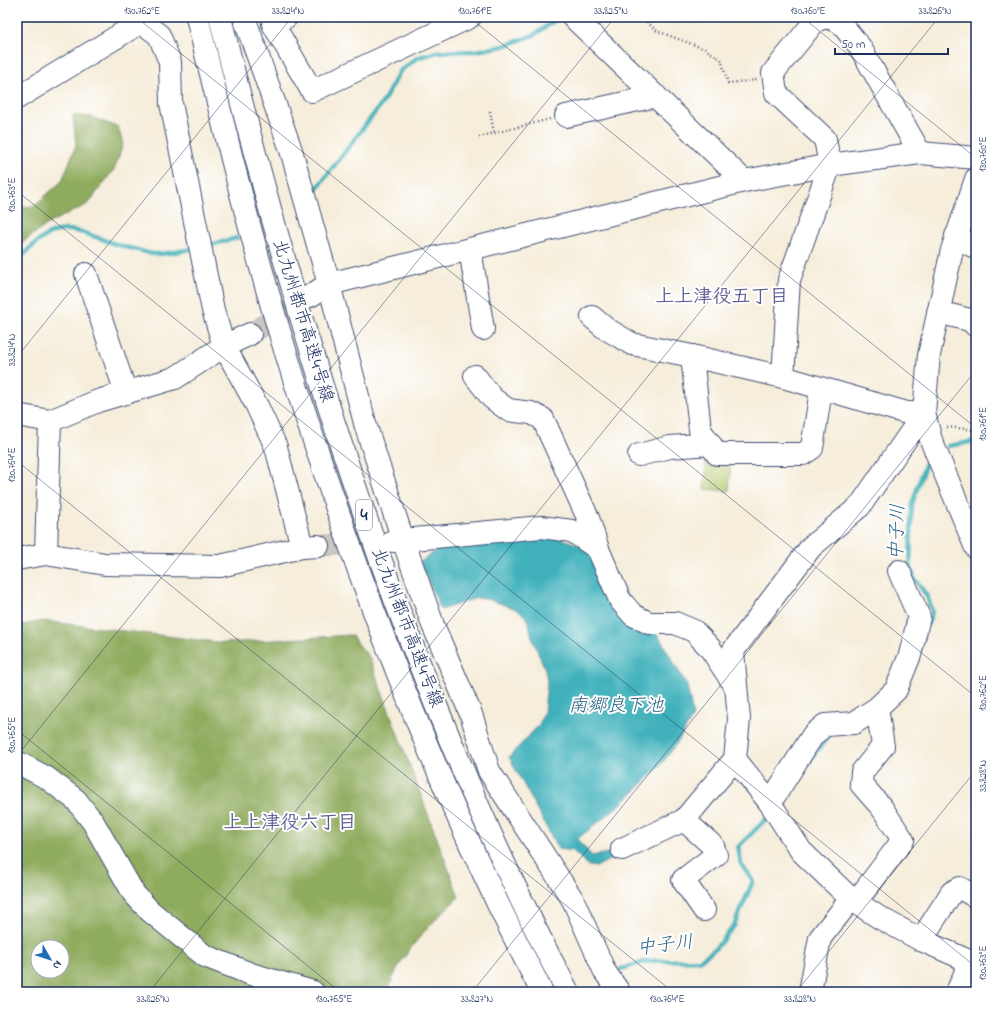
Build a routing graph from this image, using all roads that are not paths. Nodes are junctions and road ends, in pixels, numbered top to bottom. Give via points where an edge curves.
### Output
1 (197, 17) edge
2 (220, 17) edge
3 (244, 17) edge
4 (470, 17) edge
5 (826, 17) edge
6 (276, 19) edge
7 (575, 19) edge
8 (656, 96) junction
9 (17, 98) edge
10 (566, 116) road end
11 (920, 153) junction
12 (976, 158) edge
13 (830, 165) junction
14 (976, 179) edge
15 (744, 181) junction
16 (956, 236) junction
17 (976, 248) edge
18 (470, 249) junction
19 (86, 274) dead end
20 (329, 284) junction
21 (310, 296) tunnel mouth
22 (938, 312) junction
23 (592, 317) dead end
24 (976, 326) edge
25 (483, 330) dead end
26 (250, 334) tunnel mouth
27 (224, 346) junction
28 (692, 356) junction
29 (475, 376) dead end
30 (783, 377) junction
31 (821, 390) junction
32 (126, 393) junction
33 (17, 415) edge
34 (925, 419) junction
35 (50, 421) junction
36 (710, 444) junction
37 (639, 455) dead end
38 (398, 541) junction
39 (976, 548) edge
40 (598, 550) junction
41 (46, 554) junction
42 (17, 559) edge
43 (899, 571) dead end
44 (737, 691) junction
45 (877, 708) junction
46 (735, 759) junction
47 (17, 762) edge
48 (770, 802) junction
49 (684, 820) junction
50 (622, 848) dead end
51 (976, 897) edge
52 (854, 900) junction
53 (704, 910) dead end
54 (921, 940) junction
55 (973, 963) edge
56 (313, 992) edge
57 (542, 992) edge
58 (568, 992) edge
59 (619, 992) edge
60 (810, 992) edge
61 (957, 992) edge

1 - 57 main road, 北九州都市高速4号線 / 4 via 282,340 356,564 437,770 487,884
2 - 58 main road, 北九州都市高速4号線 / 4 via 271,217 340,445 378,555 457,759 509,874
3 - 20 main road via 291,150
4 - 6 main road via 312,91
5 - 11 main road via 840,22 860,47
5 - 13 main road via 815,22 773,74 773,78 776,93 825,139
7 - 8 main road
8 - 10 main road
8 - 15 main road
9 - 27 main road via 141,22 159,35 170,62 171,103 200,251
11 - 12 main road
11 - 13 main road
13 - 15 main road
13 - 30 main road via 789,280
14 - 16 main road
15 - 18 main road
16 - 17 main road
16 - 22 main road
18 - 20 main road
18 - 25 main road
19 - 32 main road
20 - 21 main road
20 - 38 main road
22 - 24 main road via 970,320
22 - 34 main road via 929,355
23 - 28 main road via 632,344
26 - 27 main road
27 - 32 main road via 175,378
27 - 41 main road via 257,406 276,448 310,547 220,566 105,564
28 - 30 main road
28 - 36 main road via 700,430
29 - 40 main road via 492,398 508,410 532,413 543,419 588,518
30 - 31 main road
31 - 34 main road
31 - 36 main road via 812,448 802,454 717,454
32 - 35 main road via 98,401
33 - 35 main road
34 - 39 main road via 931,440
34 - 44 main road via 860,506 811,547 733,651
35 - 41 main road
36 - 37 main road via 670,447
38 - 40 main road via 541,527 572,531
38 - 59 main road via 471,714 489,771 573,900 605,972
40 - 44 main road via 620,600 632,616 649,623 675,623 694,631 710,648
41 - 42 main road
43 - 45 main road via 919,617 910,655 896,690
44 - 46 main road via 740,719
45 - 48 main road via 854,724 825,725 814,735
45 - 52 main road via 883,746 862,772 861,784 882,808 903,840
46 - 48 main road
46 - 49 main road
47 - 56 main road via 47,778 76,800 93,822 134,894 150,911 205,956 251,974
48 - 52 main road via 801,851
49 - 50 main road
49 - 53 main road via 713,846 716,855 683,880
51 - 54 main road via 960,888 952,892
52 - 54 main road via 880,918
52 - 60 main road via 820,938
54 - 55 main road
55 - 61 main road

